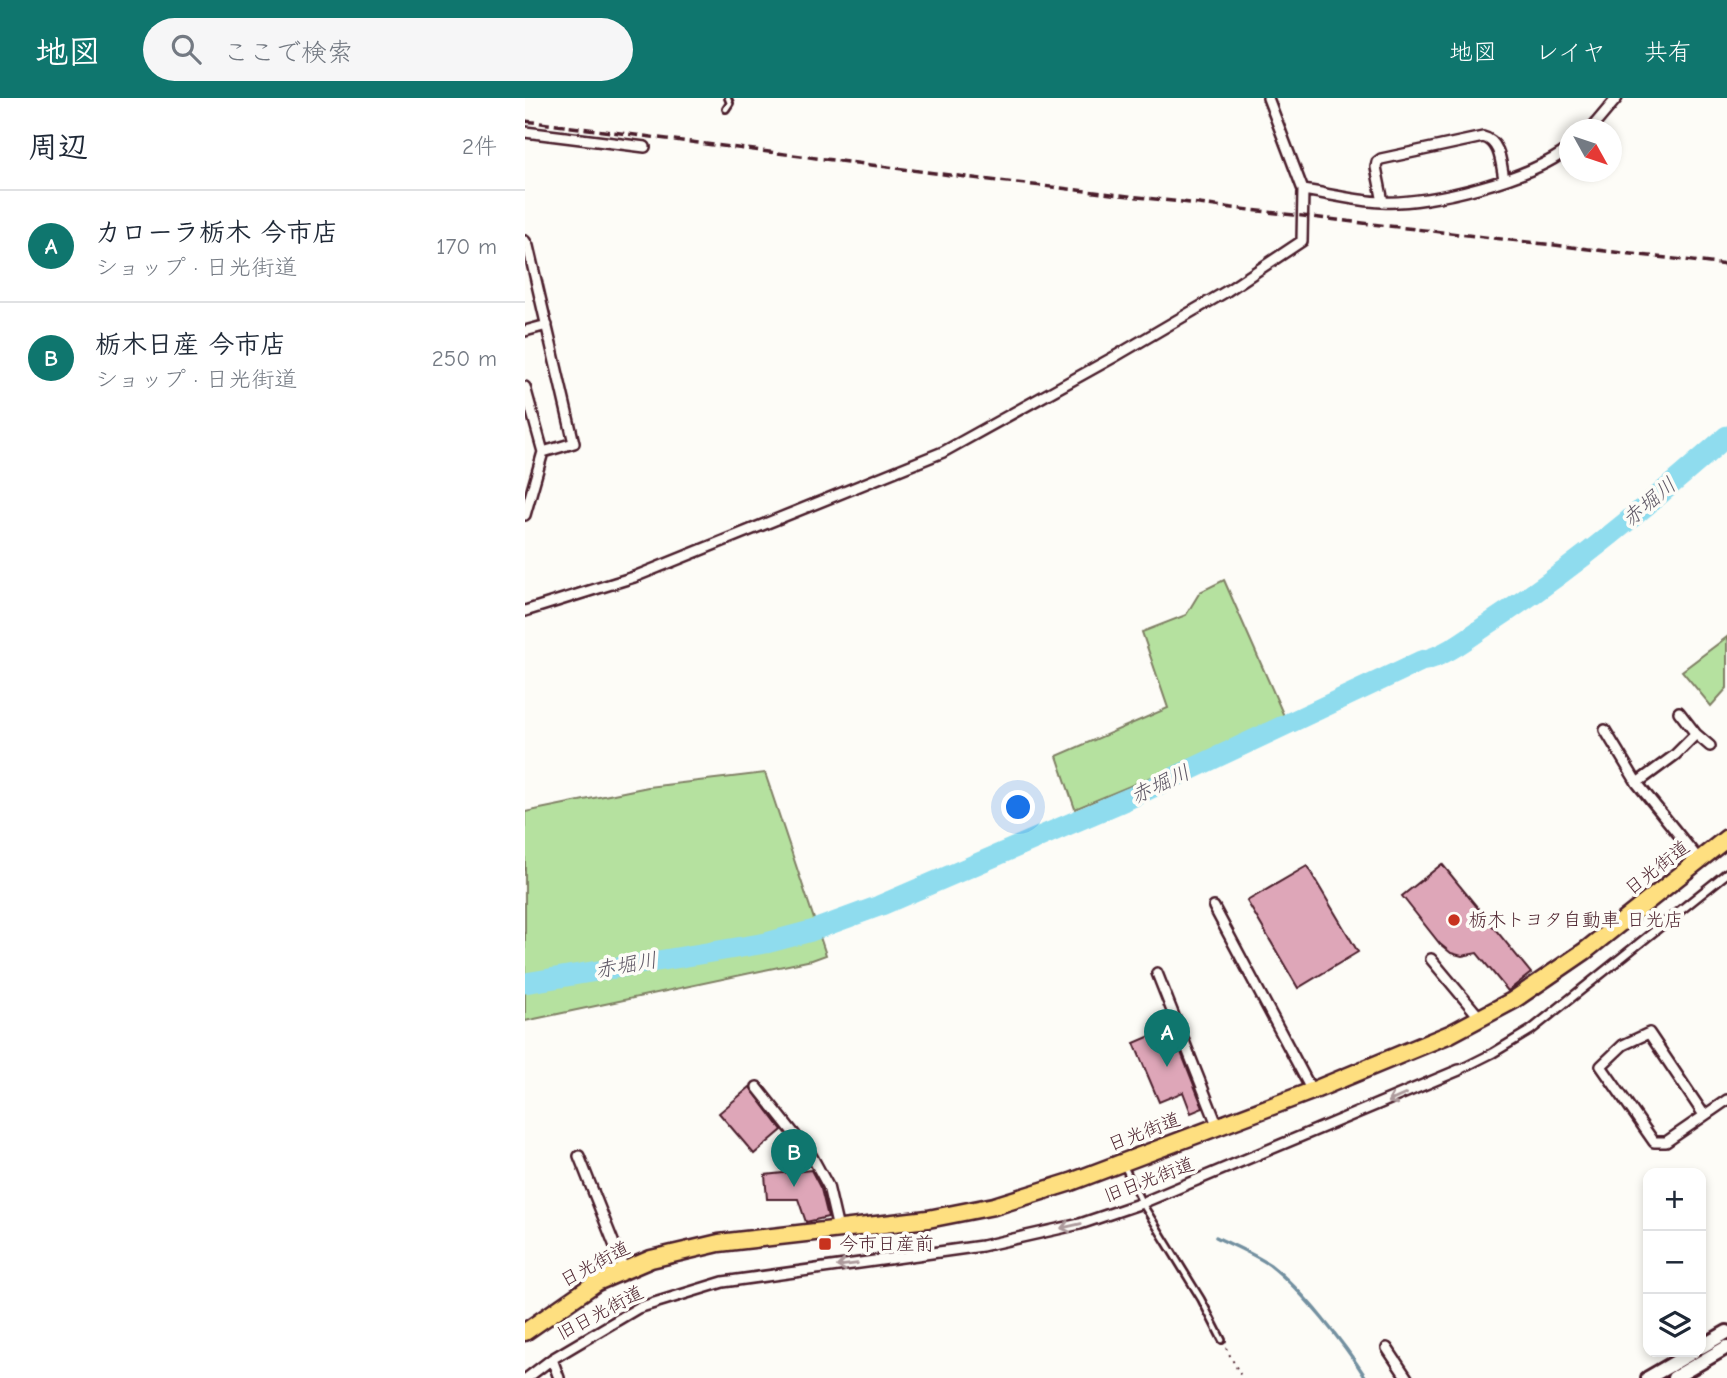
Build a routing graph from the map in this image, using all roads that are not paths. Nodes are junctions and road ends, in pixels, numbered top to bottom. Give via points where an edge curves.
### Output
1 (729, 98) edge
2 (1268, 98) edge
3 (1617, 98) edge
4 (726, 109) dead end
5 (1599, 119) edge
6 (525, 132) edge
7 (645, 147) dead end
8 (1559, 155) edge
9 (1504, 179) junction
10 (1303, 190) junction
11 (1383, 202) junction
12 (525, 241) edge
13 (547, 325) junction
14 (525, 331) edge
15 (525, 387) edge
16 (543, 452) junction
17 (525, 515) edge
18 (525, 611) edge
19 (1679, 712) dead end
20 (1605, 730) dead end
21 (1696, 734) junction
22 (1710, 746) dead end
23 (1637, 783) junction
24 (1727, 838) edge
25 (1700, 860) junction
26 (1727, 873) edge
27 (1214, 907) dead end
28 (1431, 959) dead end
29 (1157, 973) dead end
30 (1481, 1019) junction
31 (1459, 1070) joint
32 (757, 1087) dead end
33 (1312, 1091) junction
34 (1727, 1100) edge
35 (1704, 1115) junction
36 (1218, 1127) junction
37 (579, 1156) dead end
38 (1123, 1163) junction
39 (1142, 1203) junction
40 (838, 1230) junction
41 (624, 1269) junction
42 (525, 1332) edge
43 (1727, 1332) edge
44 (1222, 1340) road end
45 (1706, 1344) edge
46 (1727, 1347) edge
47 (1388, 1348) dead end
48 (1684, 1357) edge
49 (552, 1359) junction
50 (527, 1378) edge
51 (559, 1378) edge
52 (1407, 1378) edge
53 (1648, 1378) edge
54 (1674, 1378) edge

1 - 4 lane
2 - 10 street
3 - 5 street
6 - 7 street
8 - 9 street
9 - 11 street via 1419,200
9 - 11 street via 1496,145 1483,137 1381,159 1377,167
10 - 11 street
10 - 18 street via 1303,242 1227,291 972,437 633,577
12 - 13 street
13 - 14 street
13 - 16 street via 574,443
15 - 16 street
16 - 17 street
19 - 21 street
20 - 23 street
21 - 22 street
21 - 23 street
23 - 25 street
24 - 25 highway, 日光街道
25 - 30 highway, 日光街道 via 1584,951
26 - 31 street, 旧日光街道 via 1531,1030
27 - 33 street
28 - 30 street
29 - 36 street
30 - 33 highway, 日光街道
31 -> 39 street, 旧日光街道
32 - 40 street via 811,1155 828,1186
33 - 36 highway, 日光街道
34 - 35 street
35 - 35 street via 1665,1142 1654,1142 1601,1066 1623,1045 1650,1033
36 - 38 highway, 日光街道
37 - 41 street
38 - 39 lane
38 - 40 highway, 日光街道 via 994,1206
39 - 44 lane
39 -> 49 street, 旧日光街道 via 1080,1224 982,1246 723,1282 638,1308
40 - 41 highway, 日光街道 via 719,1243
41 - 42 highway, 日光街道 via 578,1294
43 - 45 street
46 - 54 street
47 - 52 street
48 - 53 street
49 - 50 street, 旧日光街道
49 - 51 street

